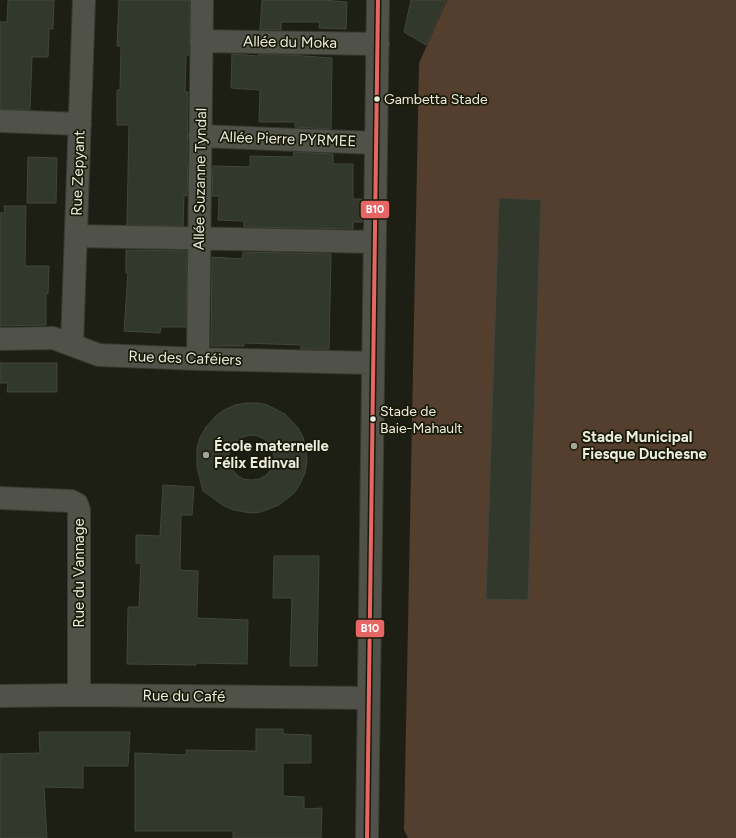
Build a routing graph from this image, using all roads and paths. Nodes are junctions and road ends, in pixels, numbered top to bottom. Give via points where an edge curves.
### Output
1 (84, 0) edge
2 (202, 0) edge
3 (378, 0) edge
4 (201, 41) junction
5 (378, 44) junction
6 (0, 121) edge
7 (80, 124) junction
8 (200, 136) junction
9 (376, 143) junction
10 (76, 236) junction
11 (199, 239) junction
12 (375, 242) junction
13 (0, 339) edge
14 (72, 345) junction
15 (198, 359) junction
16 (373, 363) junction
17 (0, 498) edge
18 (79, 695) junction
19 (0, 696) edge
20 (369, 698) junction
21 (367, 838) edge

1 - 7 street, Rue Zepyant
2 - 4 street, Allée Suzanne Tyndal
3 - 5 street
4 - 5 street, Allée du Moka
4 - 8 street, Allée Suzanne Tyndal
5 - 9 street
6 - 7 street
7 - 10 street, Rue Zepyant
8 - 9 street, Allée Pierre PYRMEE
8 - 11 street, Allée Suzanne Tyndal
9 - 12 street
10 - 11 street
10 - 14 street, Rue Zepyant
11 - 12 street
11 - 15 street, Allée Suzanne Tyndal
12 - 16 street
13 - 14 street, Rue des Caféiers via 54,338
14 - 15 street, Rue des Caféiers via 99,355
15 - 16 street, Rue des Caféiers
16 - 20 street
17 - 18 street, Rue du Vannage via 71,501 77,504
18 - 19 street, Rue du Café
18 - 20 street, Rue du Café
20 - 21 street

